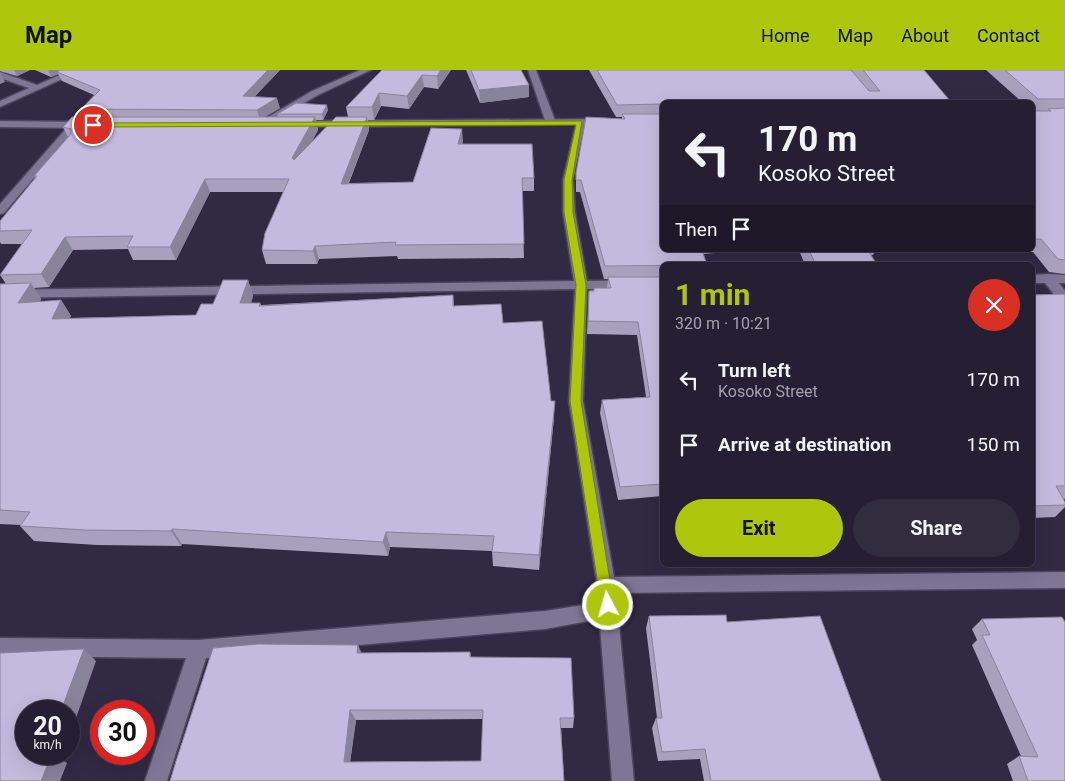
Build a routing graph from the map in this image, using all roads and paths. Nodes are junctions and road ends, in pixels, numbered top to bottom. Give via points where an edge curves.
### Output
1 (78, 70) edge
2 (366, 70) edge
3 (532, 70) edge
4 (0, 76) edge
5 (35, 87) junction
6 (0, 104) edge
7 (580, 122) junction
8 (616, 122) edge
9 (551, 123) junction
10 (0, 124) edge
11 (74, 125) junction
12 (94, 125) edge
13 (0, 212) edge
14 (1048, 278) junction
15 (1065, 278) edge
16 (1035, 279) edge
17 (660, 284) edge
18 (581, 285) junction
19 (0, 294) edge
20 (1065, 299) edge
21 (1065, 580) edge
22 (606, 585) junction
23 (0, 647) edge
24 (199, 649) junction
25 (156, 781) edge
26 (623, 781) edge

1 - 5 street
2 - 9 street via 256,124
3 - 9 street
4 - 5 street
5 - 6 street
7 - 8 street
7 - 9 street
7 - 18 street via 568,180 569,212
10 - 11 street
11 - 12 street
11 - 13 street
14 - 15 street
14 - 16 street
14 - 20 street
17 - 18 street
18 - 19 street
18 - 22 street via 576,401
21 - 22 street
22 - 24 street via 588,613 545,620
22 - 26 street
23 - 24 street
24 - 25 street

